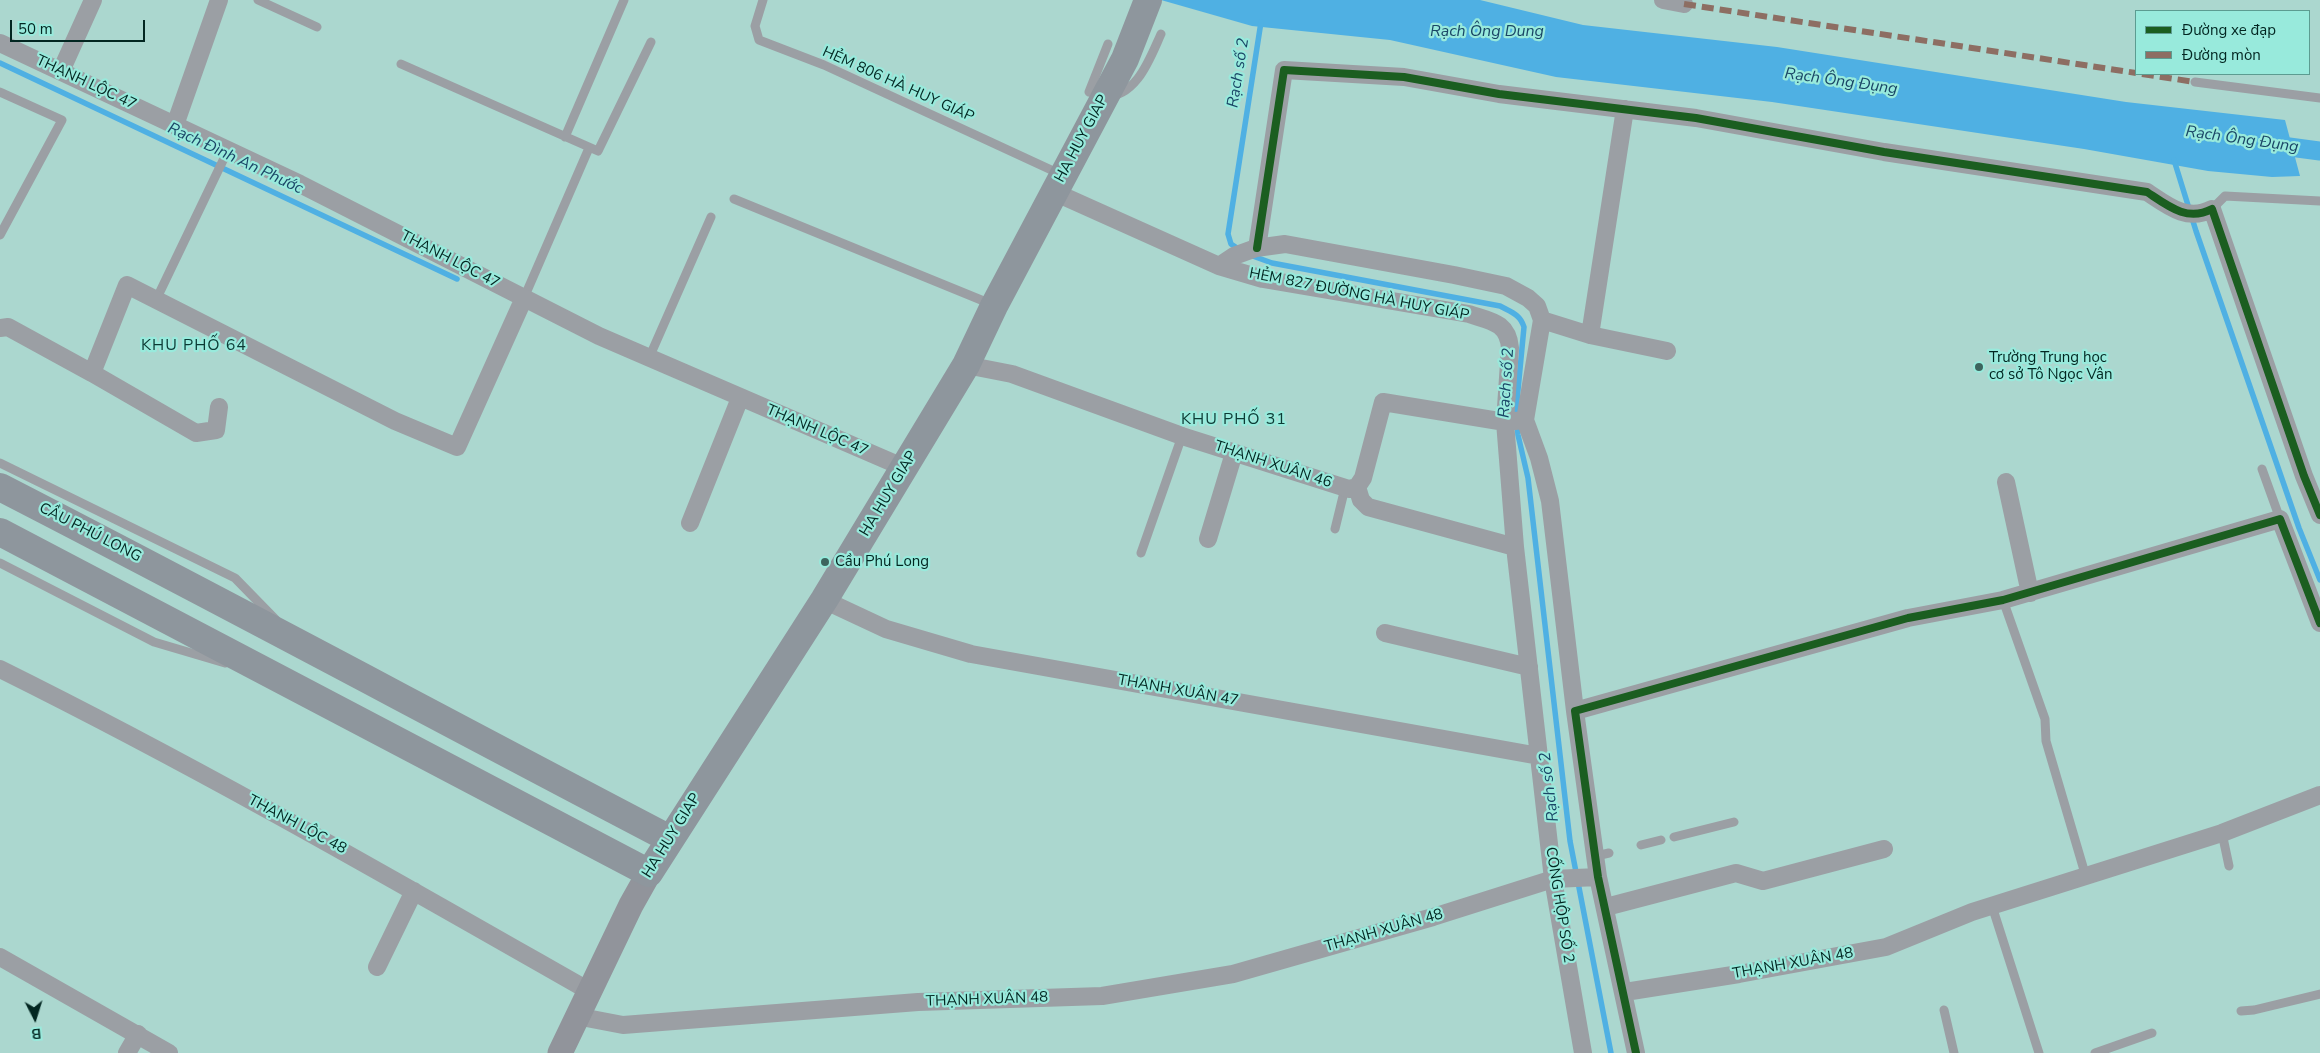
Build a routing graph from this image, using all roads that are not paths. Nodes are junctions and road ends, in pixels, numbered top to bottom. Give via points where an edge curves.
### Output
1 (93, 0) edge
2 (219, 0) edge
3 (258, 0) edge
4 (624, 0) edge
5 (763, 0) edge
6 (1148, 0) edge
7 (1663, 0) edge
8 (1684, 4) dead end
9 (317, 27) dead end
10 (1161, 34) dead end
11 (651, 42) dead end
12 (0, 43) edge
13 (401, 64) dead end
14 (61, 71) junction
15 (2195, 82) dead end
16 (0, 92) edge
17 (1105, 97) junction
18 (2320, 98) edge
19 (1625, 109) junction
20 (175, 125) junction
21 (565, 137) junction
22 (590, 148) junction
23 (228, 150) junction
24 (1058, 184) junction
25 (734, 199) dead end
26 (2320, 201) edge
27 (2207, 212) junction
28 (711, 217) dead end
29 (3, 221) edge
30 (0, 235) edge
31 (1256, 248) junction
32 (1227, 261) junction
33 (524, 298) junction
34 (156, 300) junction
35 (994, 306) junction
36 (1542, 320) junction
37 (0, 328) edge
38 (1590, 335) junction
39 (1667, 351) dead end
40 (649, 358) junction
41 (966, 365) junction
42 (92, 373) junction
43 (740, 398) junction
44 (219, 407) dead end
45 (1526, 420) junction
46 (1505, 422) junction
47 (1182, 436) junction
48 (1234, 452) junction
49 (0, 463) edge
50 (905, 468) junction
51 (2262, 469) dead end
52 (2006, 482) dead end
53 (0, 487) edge
54 (1351, 488) junction
55 (2320, 515) edge
56 (2280, 519) junction
57 (690, 524) dead end
58 (1335, 529) dead end
59 (0, 532) edge
60 (1208, 539) dead end
61 (1515, 547) junction
62 (1141, 553) dead end
63 (0, 563) edge
64 (2030, 593) junction
65 (824, 600) junction
66 (2003, 600) junction
67 (2320, 623) edge
68 (1384, 633) dead end
69 (305, 648) junction
70 (1529, 667) junction
71 (0, 669) edge
72 (288, 682) junction
73 (1575, 711) junction
74 (1540, 756) junction
75 (2320, 795) edge
76 (1734, 822) dead end
77 (2222, 833) junction
78 (1674, 837) dead end
79 (670, 839) junction
80 (1661, 840) dead end
81 (1641, 845) dead end
82 (1884, 849) dead end
83 (2229, 866) dead end
84 (649, 872) junction
85 (1598, 877) junction
86 (2086, 877) junction
87 (1553, 879) junction
88 (414, 891) junction
89 (1992, 906) junction
90 (1606, 907) junction
91 (0, 957) edge
92 (377, 967) dead end
93 (589, 991) junction
94 (1625, 992) junction
95 (2320, 994) edge
96 (1944, 1010) dead end
97 (2241, 1011) dead end
98 (576, 1016) junction
99 (2152, 1033) dead end
100 (138, 1034) junction
101 (127, 1053) edge
102 (169, 1053) edge
103 (560, 1053) edge
104 (1583, 1053) edge
105 (1636, 1053) edge
106 (1954, 1053) edge
107 (2039, 1053) edge
108 (2094, 1053) edge

1 - 14 street
2 - 20 street
3 - 9 lane
4 - 21 lane
5 - 24 lane, HẺM 806 HÀ HUY GIÁP via 755,26 759,40 824,66
6 - 17 main road, HA HUY GIAP via 1116,51
7 - 8 street
10 - 17 lane via 1147,66 1128,90
11 - 22 lane via 598,151
12 - 14 street, THẠNH LỘC 47
13 - 21 lane
14 - 20 street, THẠNH LỘC 47
15 - 18 lane
16 - 29 lane via 62,120
17 - 24 main road, HA HUY GIAP
19 - 27 street via 2147,192 2179,213
19 - 31 street via 1499,94 1404,77 1284,70
19 - 38 street
20 - 23 street, THẠNH LỘC 47
21 - 22 lane
22 - 33 lane
23 - 33 street, THẠNH LỘC 47
23 - 34 lane
24 - 32 street
24 - 35 main road, HA HUY GIAP
25 - 35 lane
26 - 27 lane via 2225,196
27 - 55 street
28 - 40 lane
29 - 30 lane
31 - 32 street, HẺM 827 ĐƯỜNG HÀ HUY GIÁP
31 - 36 street, HẺM 827 ĐƯỜNG HÀ HUY GIÁP via 1285,244 1506,286 1537,306
32 - 46 street, HẺM 827 ĐƯỜNG HÀ HUY GIÁP via 1263,279 1469,314 1493,322 1505,329 1509,337
33 - 34 street via 457,448
33 - 40 street, THẠNH LỘC 47
34 - 42 street via 128,285
35 - 41 main road, HA HUY GIAP
36 - 38 street
36 - 45 street
37 - 42 street via 8,327
38 - 39 street
40 - 43 street, THẠNH LỘC 47
41 - 47 street, THẠNH XUÂN 46 via 1012,374
41 - 50 main road, HA HUY GIAP
42 - 44 street via 196,433 216,430
43 - 50 street, THẠNH LỘC 47
43 - 57 street
45 - 46 street
45 - 73 street via 1550,501
46 - 54 street via 1383,402 1363,478
46 - 61 street, HẺM 827 ĐƯỜNG HÀ HUY GIÁP
47 - 48 street, THẠNH XUÂN 46
47 - 62 lane
48 - 54 street, THẠNH XUÂN 46
48 - 60 street
49 - 69 lane via 235,578
50 - 65 main road, HA HUY GIAP
51 - 56 lane
52 - 64 street
53 - 69 main road, CẦU PHÚ LONG
54 - 58 lane
54 - 61 street via 1368,507
56 - 64 street
56 - 67 street
59 - 72 main road
61 - 70 street, HẺM 827 ĐƯỜNG HÀ HUY GIÁP
63 - 72 lane via 154,642
64 - 66 street
65 - 74 street, THẠNH XUÂN 47 via 886,629 971,654
65 - 79 main road, HA HUY GIAP
66 - 73 street via 1908,618
66 - 86 lane via 2045,720 2046,741
68 - 70 street
69 - 79 main road, CẦU PHÚ LONG
70 - 74 street, CỐNG HỘP SỐ 2
71 - 88 street, THẠNH LỘC 48 via 196,771
72 - 84 main road
73 - 85 street via 1603,854
74 - 87 street, CỐNG HỘP SỐ 2
75 - 77 street, THẠNH XUÂN 48
76 - 78 lane
77 - 83 lane
77 - 86 street, THẠNH XUÂN 48
79 - 84 main road, HA HUY GIAP
80 - 81 lane
82 - 90 street via 1763,881 1736,873
84 - 93 street, HA HUY GIAP
85 - 87 street, THẠNH XUÂN 48
85 - 90 street
86 - 89 street, THẠNH XUÂN 48
87 - 98 street, THẠNH XUÂN 48 via 1234,974 1102,996 918,1002 623,1024
87 - 104 street, CỐNG HỘP SỐ 2
88 - 92 street
88 - 93 street, THẠNH LỘC 48
89 - 94 street, THẠNH XUÂN 48 via 1886,947
89 - 107 lane
90 - 94 street
91 - 100 street
93 - 98 street, HA HUY GIAP
94 - 105 street
95 - 97 lane
96 - 106 lane
98 - 103 street, HA HUY GIAP
99 - 108 lane
100 - 101 street
100 - 102 street

